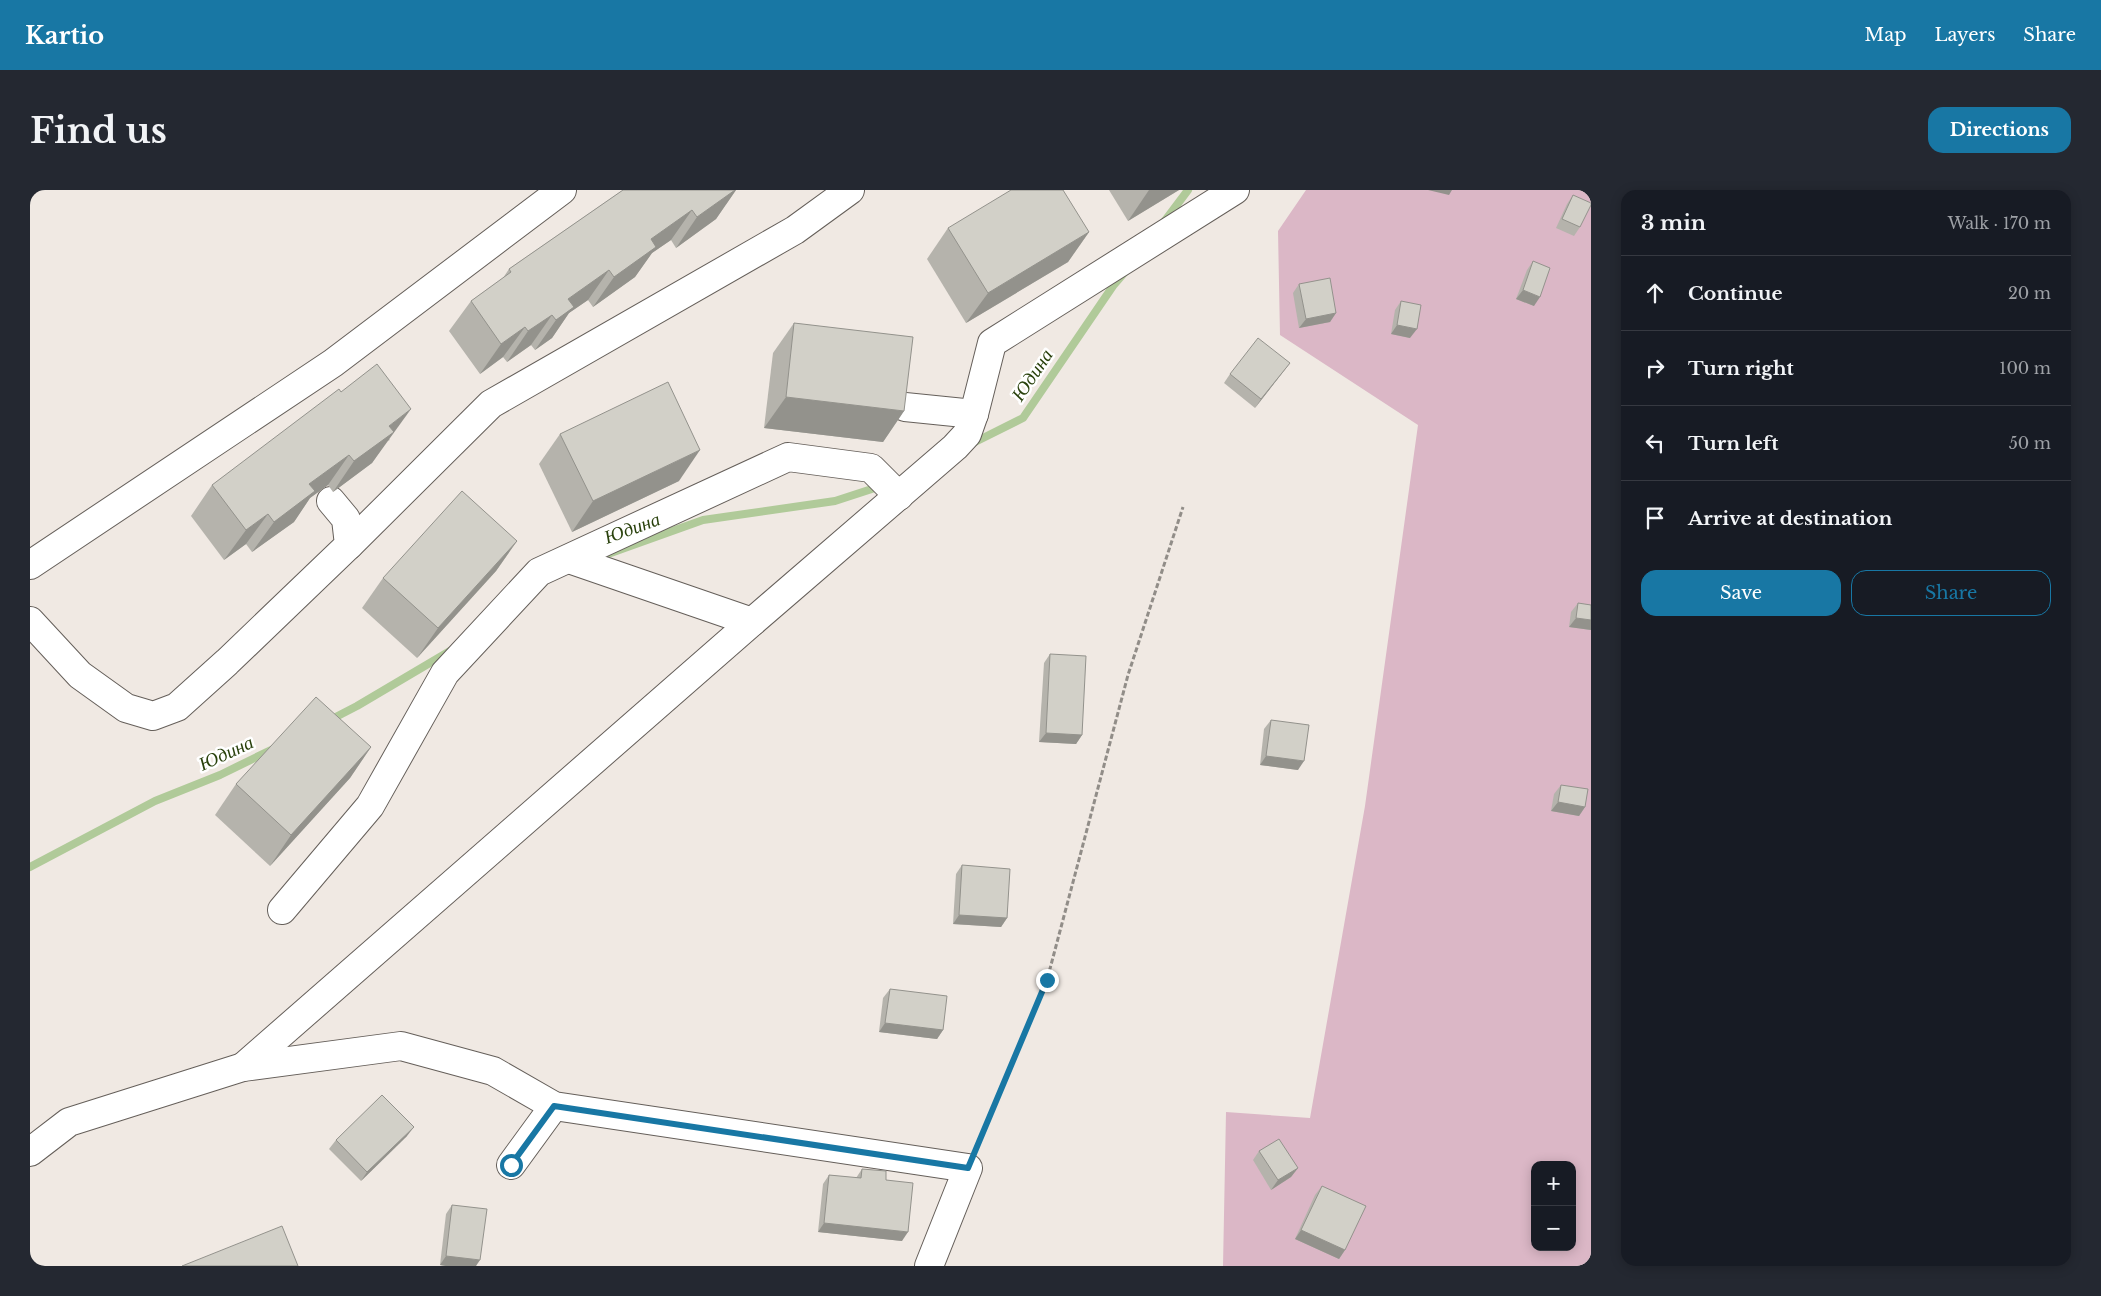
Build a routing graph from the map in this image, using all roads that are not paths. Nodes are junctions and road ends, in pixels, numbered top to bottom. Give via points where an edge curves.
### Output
1 (562, 190) edge
2 (850, 190) edge
3 (1235, 190) edge
4 (905, 407) edge
5 (974, 414) junction
6 (899, 496) junction
7 (331, 501) edge
8 (349, 545) junction
9 (569, 559) junction
10 (30, 565) edge
11 (30, 621) edge
12 (752, 622) junction
13 (282, 910) dead end
14 (243, 1067) junction
15 (554, 1106) junction
16 (30, 1152) edge
17 (511, 1165) dead end
18 (929, 1266) edge

1 - 10 lane via 333,363
2 - 8 lane via 795,230 492,404
3 - 5 lane via 992,343
4 - 5 lane
5 - 6 lane via 967,434
6 - 9 lane via 871,468 788,457
6 - 12 lane
7 - 8 lane via 346,519
8 - 11 lane via 177,707 152,716 126,708 80,675
9 - 12 lane
9 - 13 lane via 539,572 445,674 370,806
12 - 14 lane
14 - 15 lane via 401,1046 493,1071
14 - 16 lane via 69,1122
15 - 17 lane
15 - 18 lane via 968,1168

